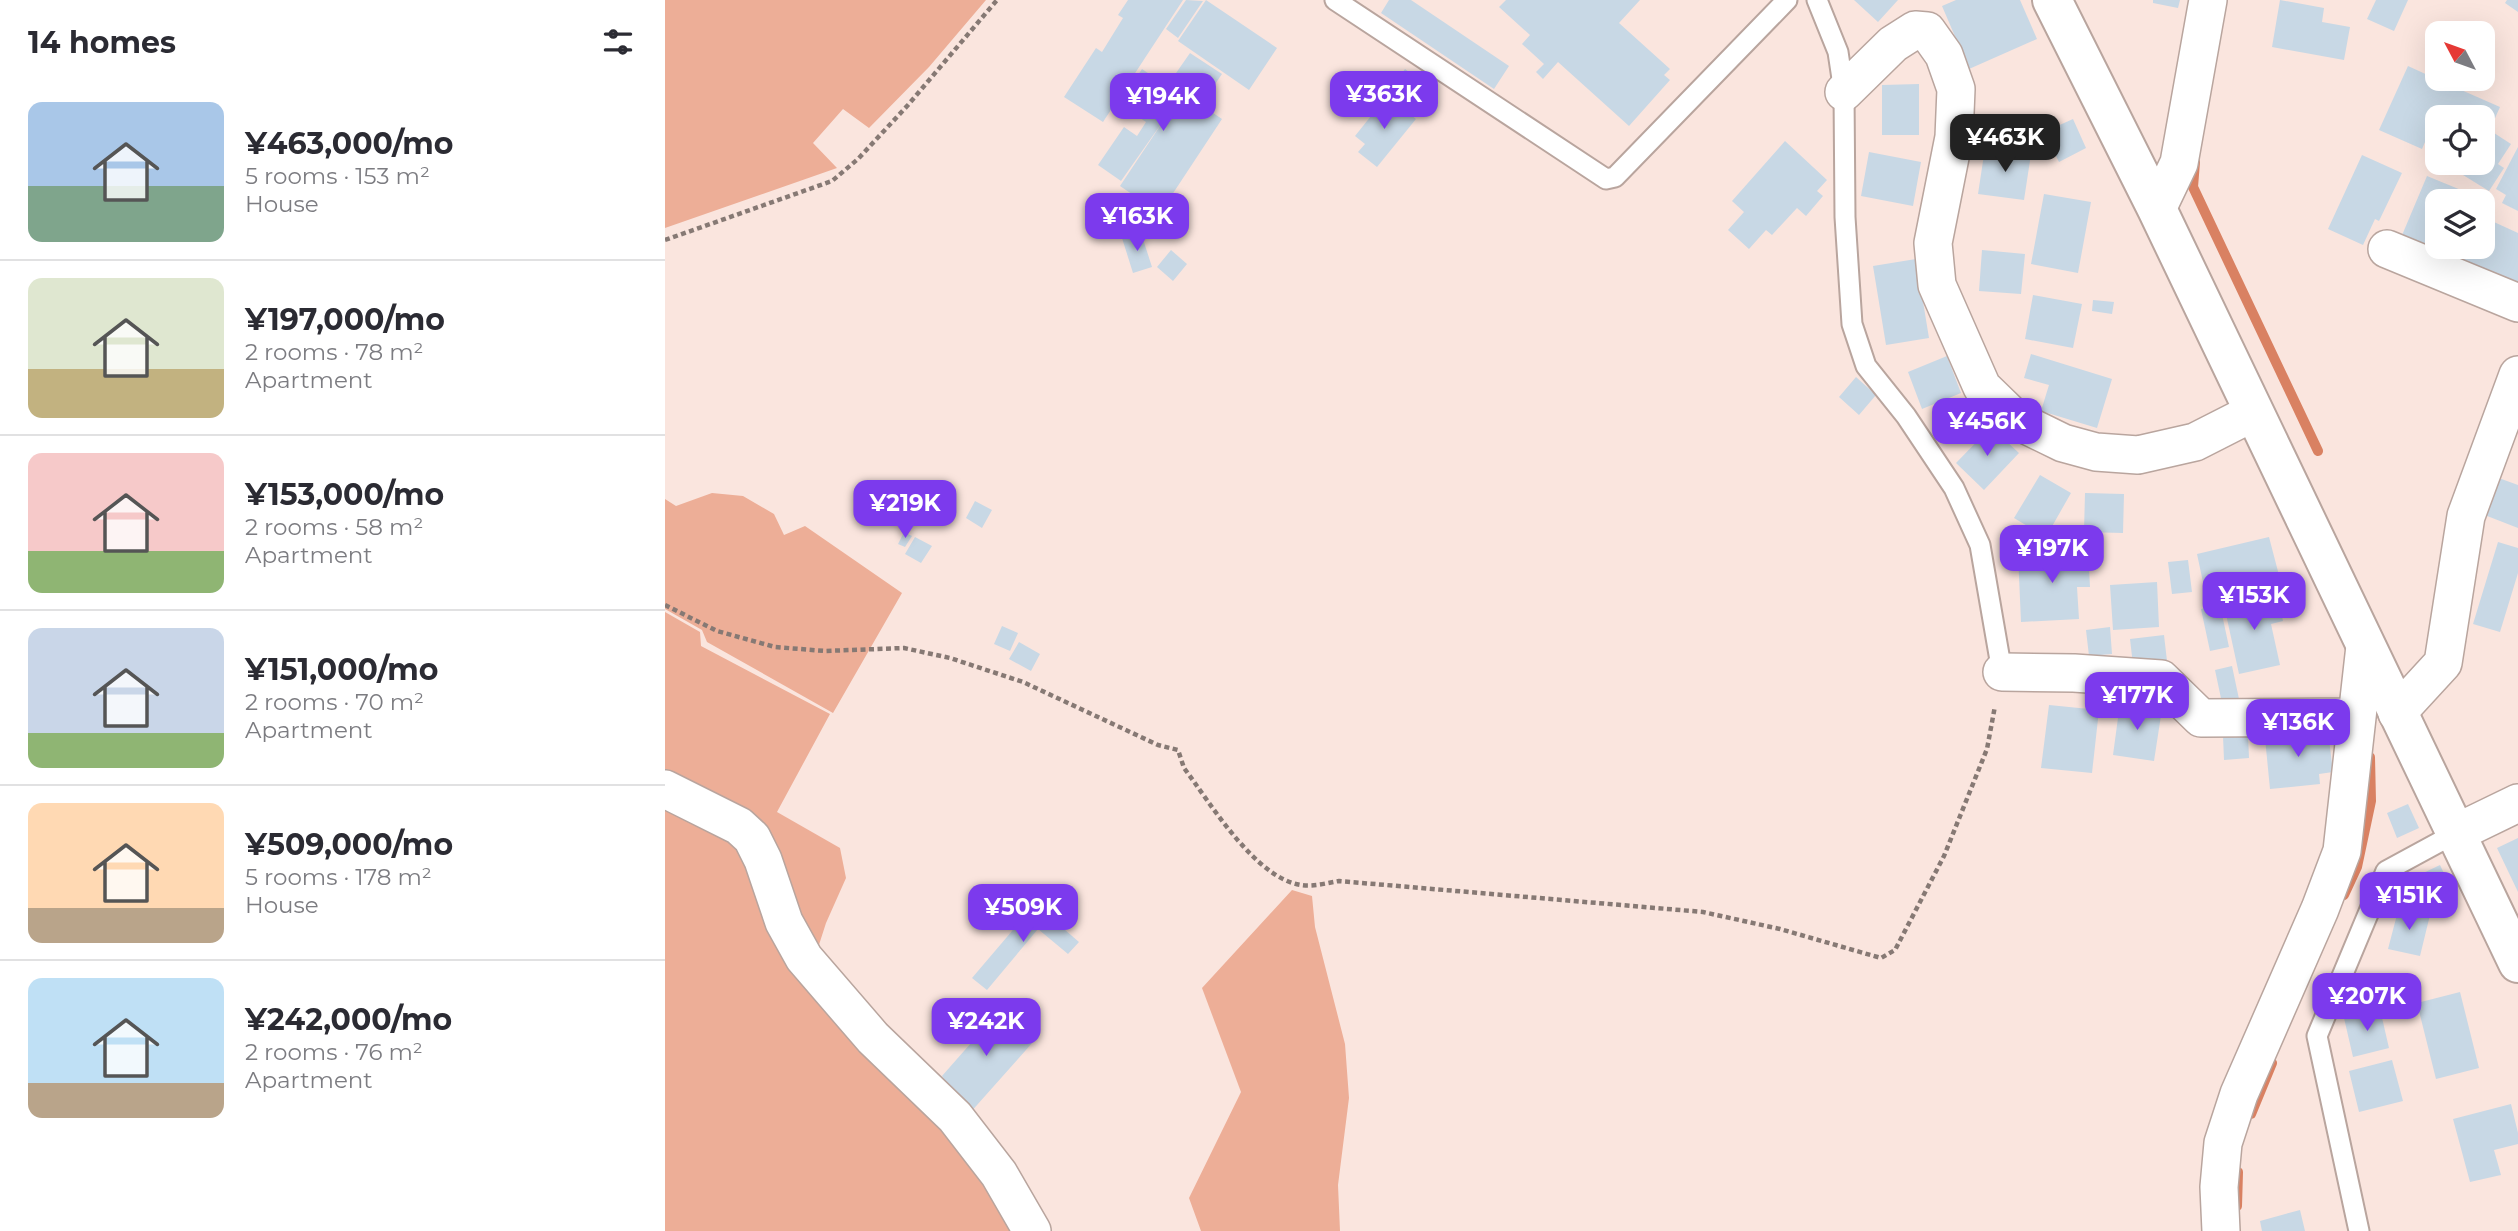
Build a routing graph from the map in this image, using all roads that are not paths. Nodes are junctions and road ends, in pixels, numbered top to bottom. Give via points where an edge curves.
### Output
1 (1335, 0) edge
2 (1787, 0) edge
3 (1817, 0) edge
4 (2052, 0) edge
5 (2209, 0) edge
6 (1844, 93) junction
7 (2157, 209) junction
8 (2387, 249) dead end
9 (2518, 303) edge
10 (2518, 375) edge
11 (2254, 412) junction
12 (2365, 646) junction
13 (2002, 672) joint
14 (2397, 713) junction
15 (2355, 717) junction
16 (665, 789) edge
17 (2518, 803) edge
18 (2456, 833) junction
19 (2518, 963) edge
20 (1032, 1231) edge
21 (2221, 1231) edge
22 (2359, 1231) edge

1 - 2 lane via 1606,179 1615,177
3 - 6 lane via 1838,52
4 - 7 street
5 - 7 street via 2179,163
6 - 11 street via 1893,44 1915,30 1927,31 1944,55 1956,89 1954,137 1933,243 1937,285 1982,387 2016,420 2063,443 2096,452 2138,455 2196,442
6 - 13 lane via 1852,324 1866,366 1954,488 1980,545
7 - 11 street
8 - 9 street
10 - 14 street via 2466,516 2443,663
11 - 12 street
12 - 14 street
12 - 15 street
13 - 15 street via 2161,679 2201,718
14 - 18 street
15 - 21 street via 2341,851 2239,1094 2223,1143
16 - 20 street via 739,826 752,838 784,922 804,958 873,1038 955,1117 999,1174
17 - 18 street
18 - 19 street
18 - 22 lane via 2386,871 2317,1036

